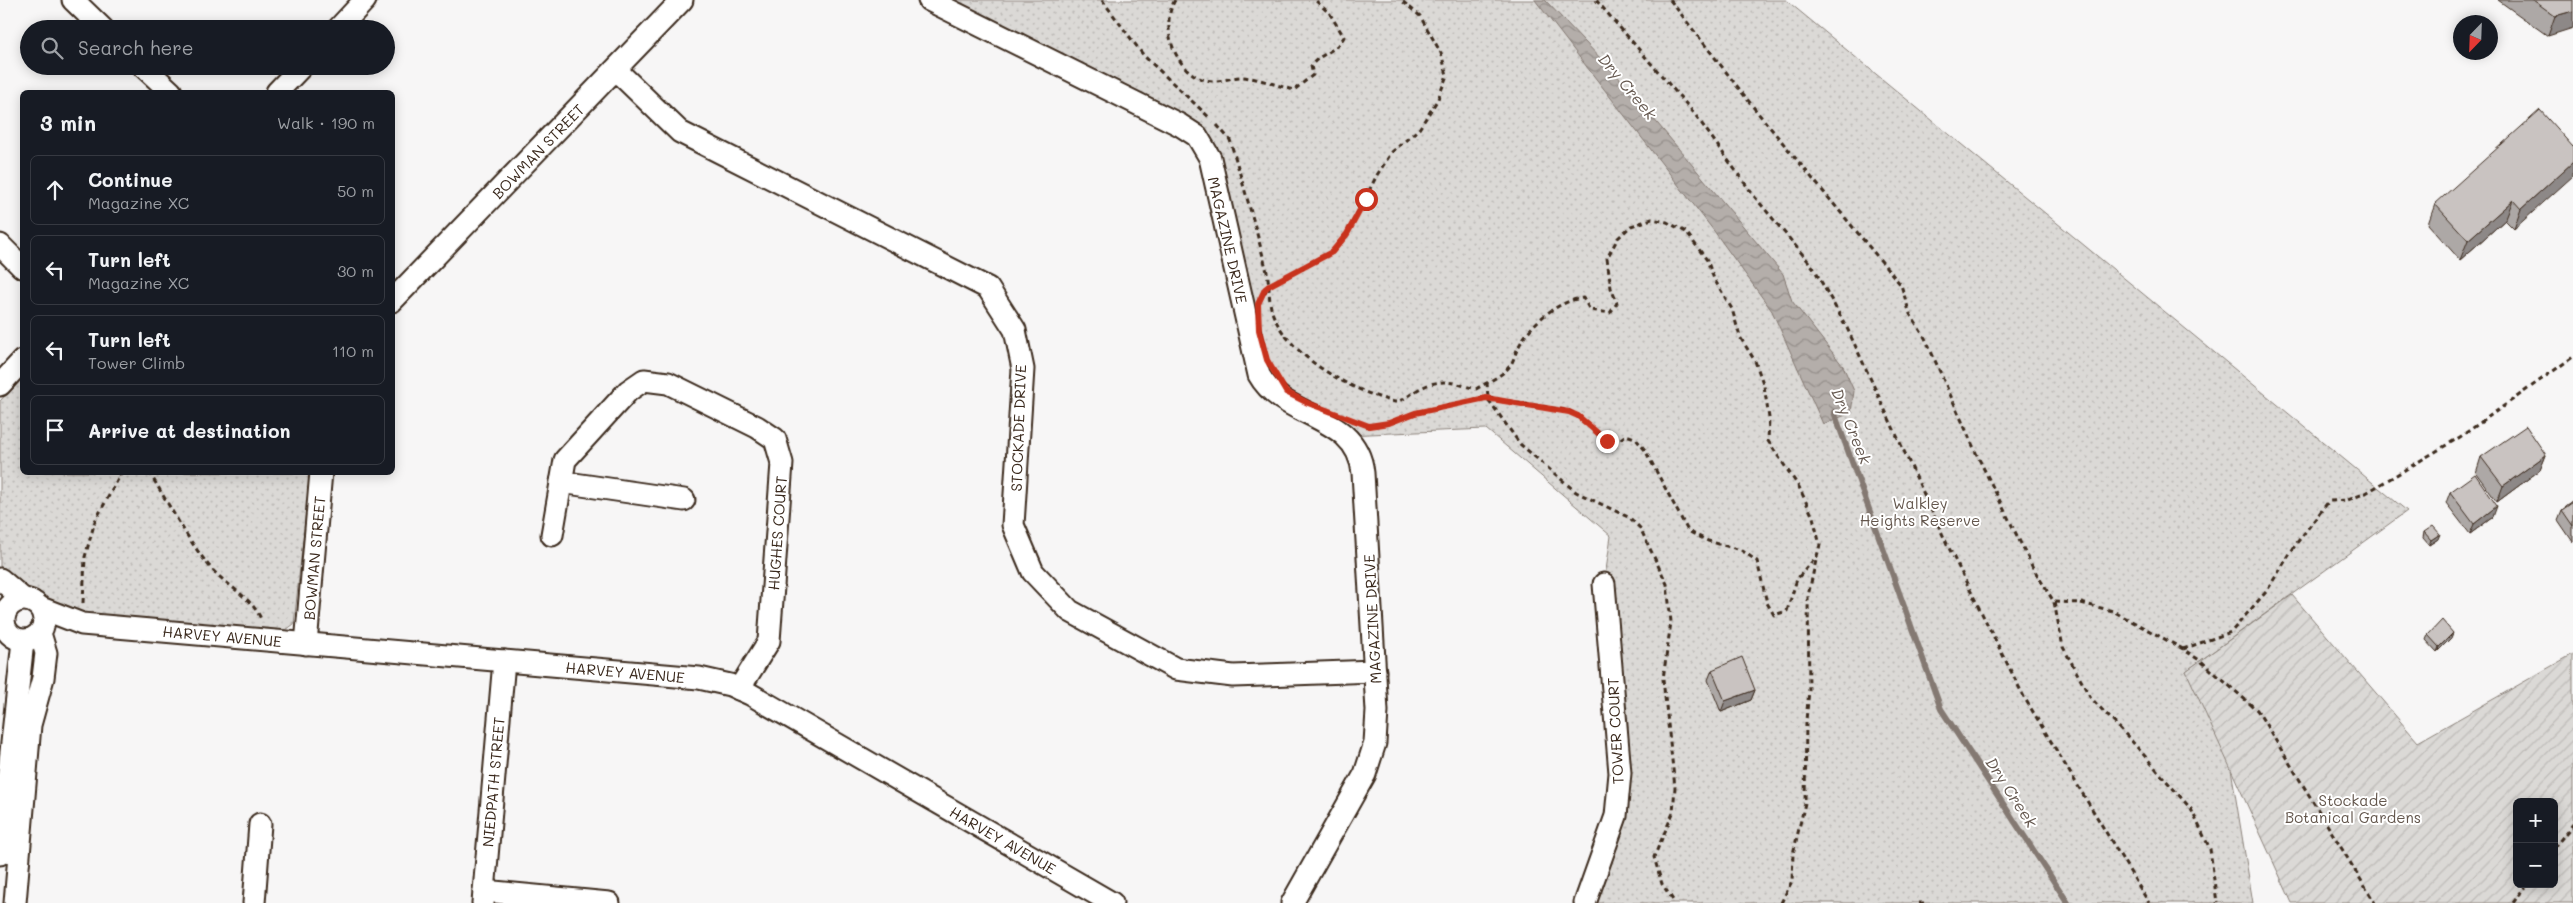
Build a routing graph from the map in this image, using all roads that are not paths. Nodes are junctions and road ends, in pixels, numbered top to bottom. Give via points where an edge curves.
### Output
1 (73, 0) edge
2 (365, 0) edge
3 (682, 0) edge
4 (929, 0) edge
5 (94, 20) edge
6 (346, 20) edge
7 (616, 70) junction
8 (153, 75) edge
9 (293, 75) edge
10 (169, 90) edge
11 (279, 90) edge
12 (0, 245) edge
13 (20, 265) edge
14 (395, 298) edge
15 (20, 363) edge
16 (0, 385) edge
17 (322, 475) edge
18 (561, 482) junction
19 (684, 500) dead end
20 (552, 535) dead end
21 (0, 579) edge
22 (1604, 584) dead end
23 (36, 604) junction
24 (3, 607) edge
25 (82, 624) junction
26 (35, 635) junction
27 (306, 644) junction
28 (504, 661) junction
29 (1375, 671) junction
30 (739, 689) junction
31 (260, 824) dead end
32 (0, 854) edge
33 (484, 897) edge
34 (15, 903) edge
35 (254, 903) edge
36 (609, 903) edge
37 (1112, 903) edge
38 (1292, 903) edge
39 (1585, 903) edge

1 - 5 street
2 - 6 street
3 - 7 street, BOWMAN STREET
4 - 29 street, MAGAZINE DRIVE via 1180,125 1203,144 1210,158 1259,376 1272,393 1346,435 1359,453 1363,472
7 - 14 street, BOWMAN STREET
7 - 29 street, STOCKADE DRIVE via 680,132 988,288 1015,330 1023,369 1013,525 1033,572 1070,611 1176,668 1233,676
8 - 10 street
9 - 11 street
12 - 13 street
15 - 16 street
17 - 27 street, BOWMAN STREET
18 - 19 street
18 - 20 street, HUGHES COURT
18 - 30 street, HUGHES COURT via 565,460 628,391 644,380 668,383 775,439 782,463 769,641
21 - 23 street, HARVEY AVENUE via 22,598
22 - 39 street, TOWER COURT via 1620,773 1616,816
23 - 24 street via 16,601
23 - 25 street, HARVEY AVENUE
23 - 26 street via 45,620
24 - 26 street via 5,627 16,638
25 - 26 street, HARVEY AVENUE
25 - 27 street, HARVEY AVENUE
26 - 32 street
26 - 34 street via 46,653 30,725
27 - 28 street, HARVEY AVENUE
28 - 30 street, HARVEY AVENUE via 699,678
28 - 33 street, NIEDPATH STREET
29 - 38 street, MAGAZINE DRIVE via 1377,725 1372,757
30 - 37 street, HARVEY AVENUE
31 - 35 street
33 - 36 street

